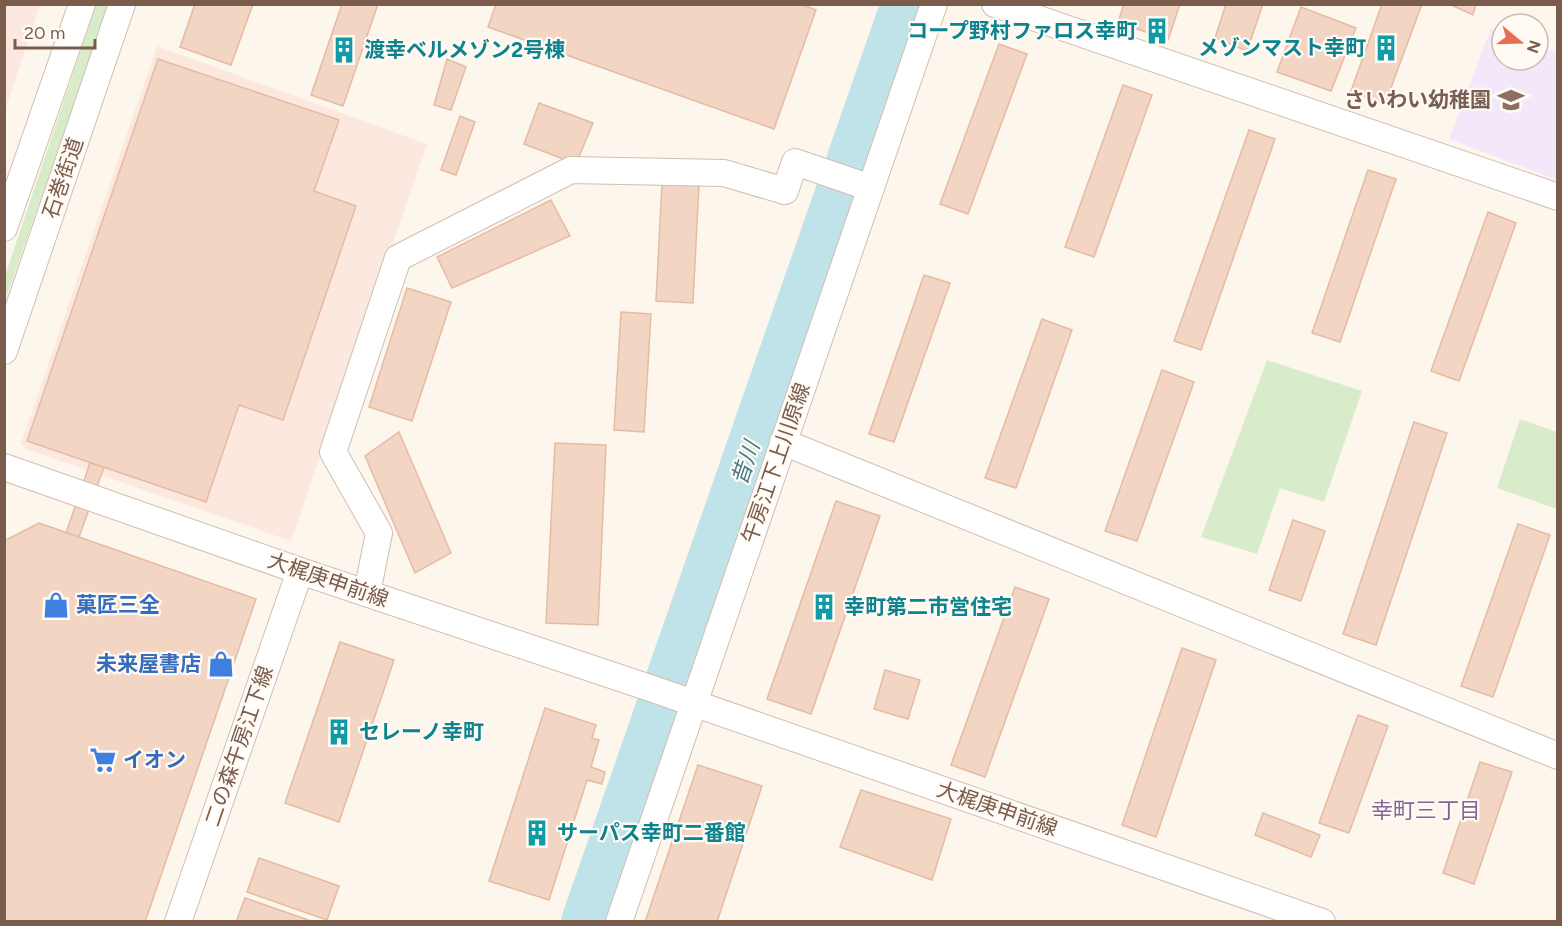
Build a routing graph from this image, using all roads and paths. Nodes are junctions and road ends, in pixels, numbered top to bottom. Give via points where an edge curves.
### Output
1 (82, 4) edge
2 (122, 4) edge
3 (934, 4) edge
4 (995, 4) edge
5 (863, 185) junction
6 (1557, 197) edge
7 (4, 228) edge
8 (4, 351) edge
9 (783, 442) junction
10 (4, 467) edge
11 (300, 571) junction
12 (367, 593) junction
13 (673, 696) junction
14 (1557, 756) edge
15 (178, 921) edge
16 (619, 921) edge
17 (1322, 921) edge

1 - 7 street, 石巻街道
2 - 8 street, 石巻街道
3 - 5 street, 午房江下上川原線
4 - 6 street
5 - 9 street, 午房江下上川原線
5 - 12 street via 795,162 784,191 724,173 571,170 398,258 333,452 380,533
9 - 13 street, 午房江下上川原線
9 - 14 street
10 - 11 street, 大梶庚申前線
11 - 12 street, 大梶庚申前線
11 - 15 street, 二の森午房江下線
12 - 13 street, 大梶庚申前線
13 - 16 street, 午房江下上川原線
13 - 17 street, 大梶庚申前線

